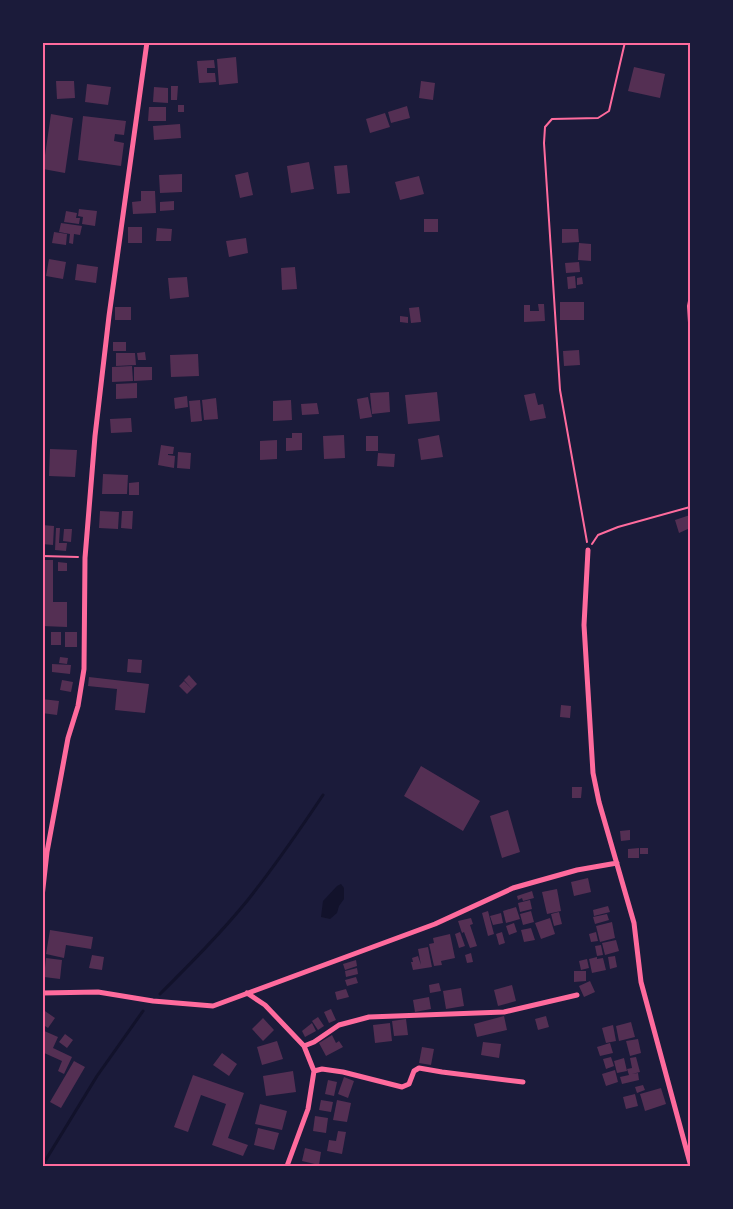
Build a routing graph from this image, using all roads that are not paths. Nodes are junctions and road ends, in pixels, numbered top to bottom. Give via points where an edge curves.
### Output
1 (147, 42) edge
2 (588, 550) road end
3 (616, 863) junction
4 (42, 897) edge
5 (42, 993) edge
6 (247, 994) junction
7 (577, 995) dead end
8 (304, 1046) junction
9 (314, 1071) junction
10 (523, 1082) dead end
11 (690, 1163) edge
12 (287, 1166) edge

1 - 4 street via 108,316 95,436 85,558 84,669 48,842
2 - 3 street via 584,625 593,773
3 - 6 street via 513,888 435,924
3 - 11 street via 634,924 641,982
5 - 6 street via 98,992 213,1006
6 - 8 street via 265,1005
7 - 8 street via 504,1012 369,1017 339,1026
8 - 9 street
9 - 10 street via 322,1068 402,1087 409,1084 414,1071 419,1068
9 - 12 street via 308,1109

